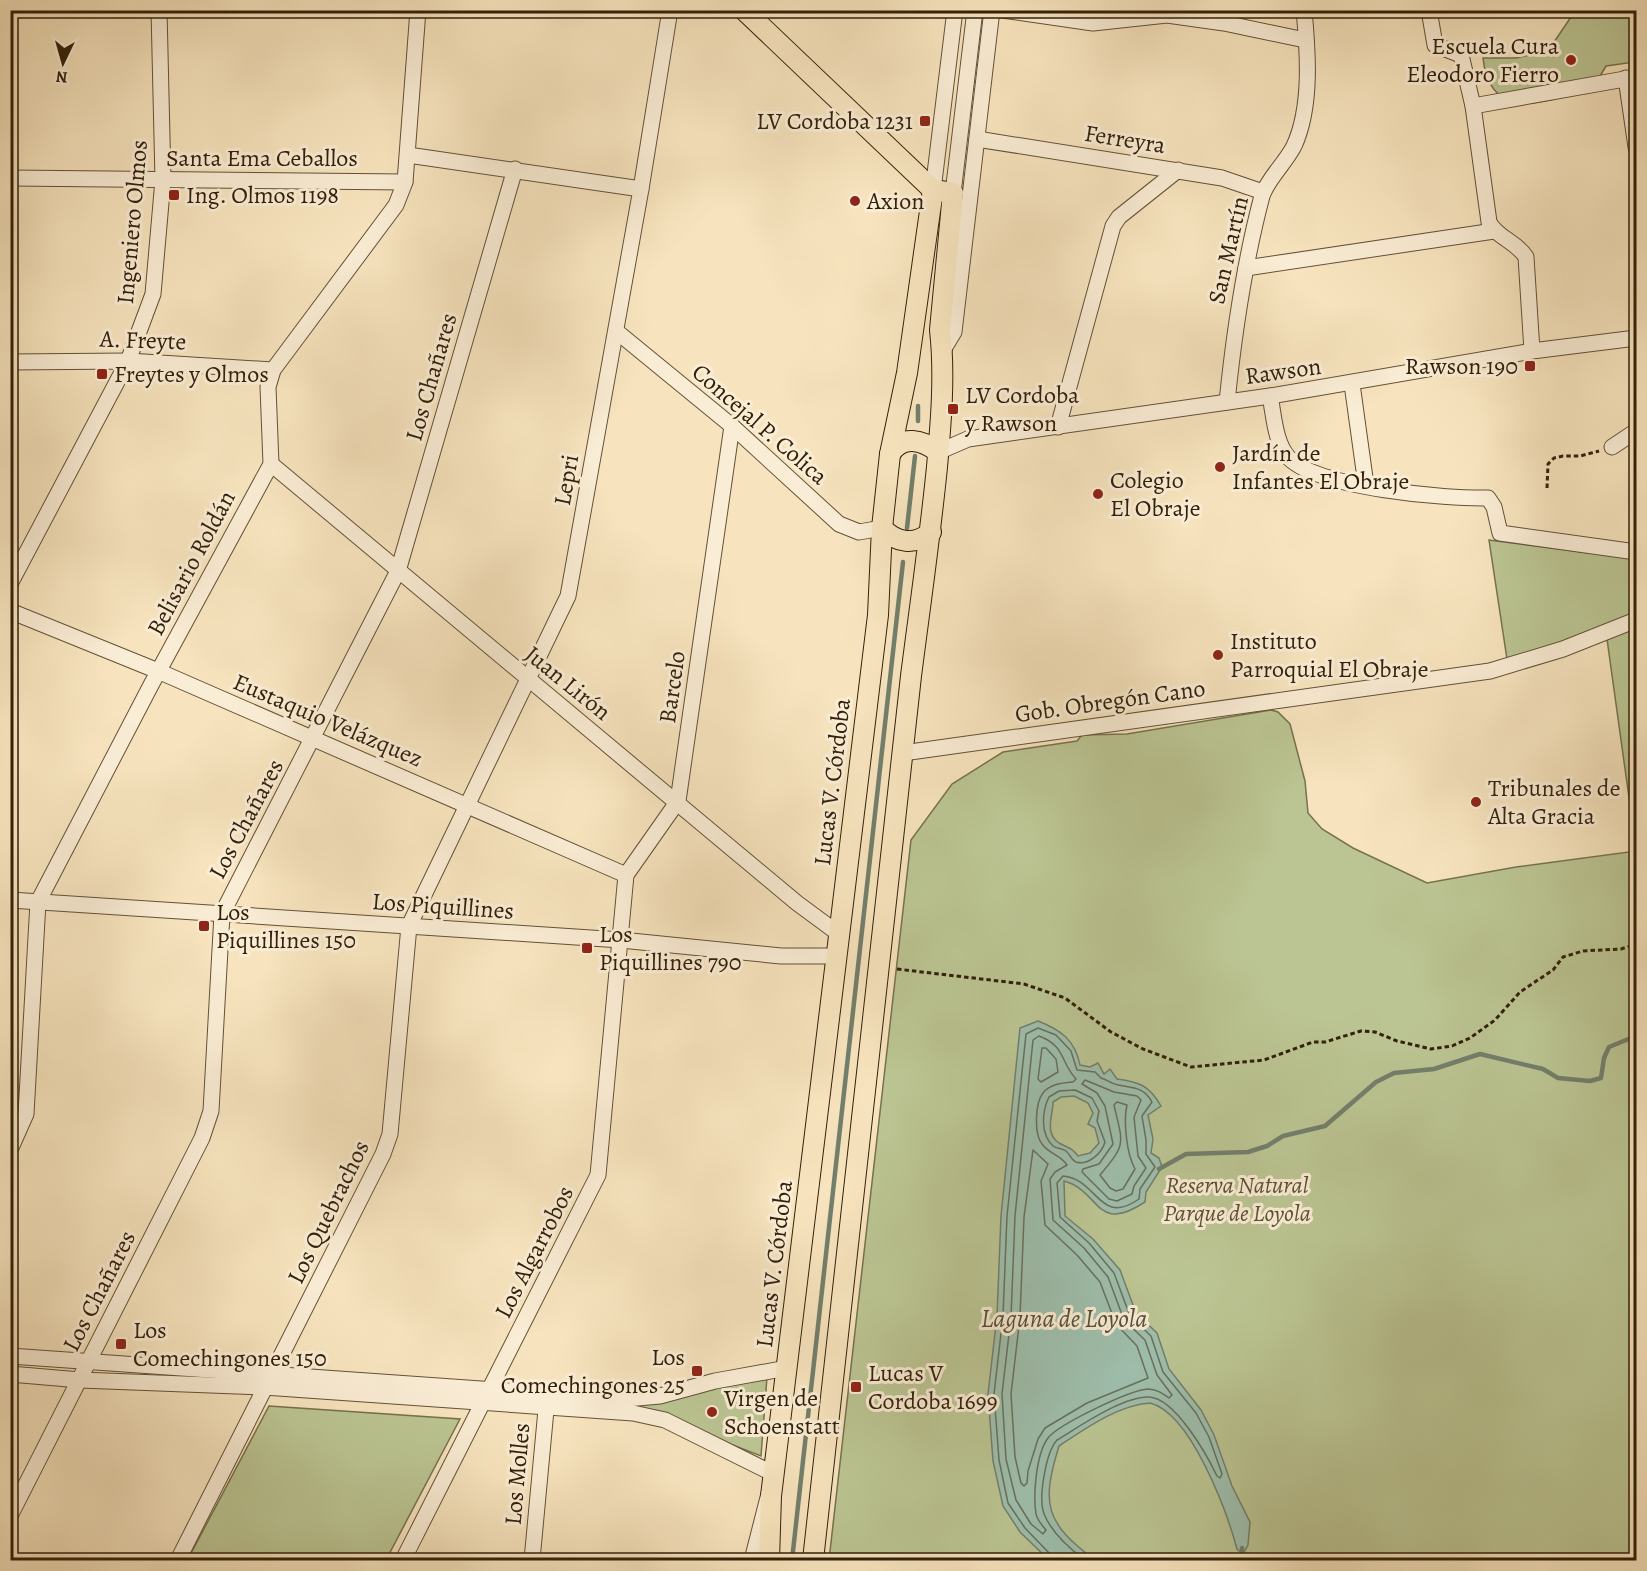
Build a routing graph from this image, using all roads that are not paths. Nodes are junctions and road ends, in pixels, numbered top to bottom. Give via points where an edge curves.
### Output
1 (159, 10) edge
2 (418, 10) edge
3 (670, 10) edge
4 (744, 10) edge
5 (955, 10) edge
6 (975, 10) edge
7 (992, 10) edge
8 (1002, 10) edge
9 (1304, 10) edge
10 (1429, 10) edge
11 (1305, 40) junction
12 (1631, 77) edge
13 (1473, 106) junction
14 (977, 139) junction
15 (1636, 147) edge
16 (408, 155) junction
17 (515, 169) junction
18 (1178, 170) junction
19 (10, 178) edge
20 (163, 180) junction
21 (405, 182) junction
22 (641, 189) junction
23 (933, 190) junction
24 (1263, 192) junction
25 (953, 193) junction
26 (1494, 231) junction
27 (1246, 268) junction
28 (616, 331) junction
29 (1636, 338) edge
30 (1532, 351) junction
31 (942, 352) junction
32 (128, 361) junction
33 (10, 362) edge
34 (273, 370) junction
35 (1352, 384) junction
36 (1270, 396) junction
37 (1227, 402) junction
38 (732, 426) junction
39 (1058, 427) junction
40 (1636, 431) edge
41 (1612, 447) road end
42 (938, 452) junction
43 (890, 454) junction
44 (270, 464) junction
45 (1366, 485) junction
46 (882, 528) junction
47 (931, 532) junction
48 (1636, 552) edge
49 (398, 571) junction
50 (10, 584) edge
51 (10, 612) edge
52 (1636, 620) edge
53 (158, 671) junction
54 (528, 680) junction
55 (314, 739) junction
56 (903, 753) junction
57 (678, 801) junction
58 (468, 805) junction
59 (626, 875) junction
60 (10, 900) edge
61 (38, 902) junction
62 (222, 914) junction
63 (409, 926) junction
64 (839, 934) junction
65 (621, 940) junction
66 (837, 956) junction
67 (10, 1150) edge
68 (10, 1356) edge
69 (88, 1362) junction
70 (787, 1368) junction
71 (273, 1373) junction
72 (10, 1374) edge
73 (80, 1380) junction
74 (264, 1387) junction
75 (489, 1388) junction
76 (547, 1392) junction
77 (484, 1404) junction
78 (546, 1408) junction
79 (774, 1474) junction
80 (10, 1516) edge
81 (178, 1560) edge
82 (403, 1560) edge
83 (532, 1560) edge
84 (752, 1560) edge
85 (769, 1560) edge
86 (813, 1560) edge

1 - 20 street, Ingeniero Olmos
2 - 16 street, Belisario Roldán
3 - 22 street, Lepri
4 - 23 main road
5 - 23 street, Lucas V. Córdoba
6 - 25 street
7 - 14 street
8 - 11 street via 1093,23 1167,15
9 - 11 street, San Martín
10 - 13 street via 1435,45 1461,55
11 - 24 street, San Martín via 1301,125 1287,161
12 - 13 street
12 - 15 street
13 - 26 street via 1489,222
14 - 18 street, Ferreyra
14 - 31 street via 954,332
16 - 17 street
16 - 21 street, Belisario Roldán
17 - 22 street
17 - 49 street, Los Chañares
18 - 24 street, Ferreyra via 1222,178
18 - 39 street via 1113,226
19 - 20 street, Santa Ema Ceballos
20 - 21 street, Santa Ema Ceballos
20 - 32 street, Ingeniero Olmos via 153,294
21 - 34 street, Belisario Roldán via 396,205
22 - 28 street, Lepri
23 - 25 main road
23 - 43 main road, Lucas V. Córdoba via 907,373
24 - 27 street, San Martín
25 - 31 main road via 940,330
26 - 27 street
26 - 30 street via 1520,246 1526,257
27 - 37 street, San Martín via 1235,323
28 - 38 street, Concejal P. Colica
28 - 54 street, Lepri via 568,596
29 - 30 street, Rawson
30 - 35 street, Rawson
31 - 42 main road
32 - 33 street, A. Freyte
32 - 34 street, A. Freyte
32 - 50 street, Ingeniero Olmos
34 - 44 street, Belisario Roldán via 268,387
35 - 36 street, Rawson
35 - 45 street
36 - 37 street, Rawson
36 - 45 street via 1281,448 1290,459 1313,473
37 - 39 street, Rawson
38 - 46 street, Concejal P. Colica via 839,524 859,532
38 - 57 street, Barcelo
39 - 42 street, Rawson via 968,439
40 - 41 street
42 - 43 main road via 913,441 899,444
42 - 47 main road
43 - 46 main road, Lucas V. Córdoba
44 - 49 street, Juan Lirón
44 - 53 street, Belisario Roldán
45 - 48 street via 1461,499 1488,498 1500,533
46 - 47 main road via 897,539 911,542
46 - 64 main road, Lucas V. Córdoba via 878,615
47 - 56 main road
49 - 54 street, Juan Lirón
49 - 55 street, Los Chañares
51 - 53 street, Eustaquio Velázquez
52 - 56 street, Gob. Obregón Cano via 1563,649 1490,670
53 - 55 street, Eustaquio Velázquez
53 - 61 street, Belisario Roldán
54 - 57 street, Juan Lirón
54 - 58 street, Lepri
55 - 58 street, Eustaquio Velázquez
55 - 62 street, Los Chañares
56 - 86 main road
57 - 59 street, Barcelo
57 - 64 street, Juan Lirón
58 - 59 street, Eustaquio Velázquez
58 - 63 street, Lepri
59 - 65 street
60 - 61 street, Los Piquillines
61 - 62 street, Los Piquillines
61 - 67 street, Belisario Roldán via 26,1114
62 - 63 street, Los Piquillines
62 - 69 street, Los Chañares via 211,1111 202,1138
63 - 65 street, Los Piquillines
63 - 71 street, Los Quebrachos via 390,1134
64 - 66 main road, Lucas V. Córdoba
65 - 66 street, Los Piquillines via 781,956
65 - 75 street, Los Algarrobos via 598,1174
66 - 70 main road, Lucas V. Córdoba
68 - 69 street
69 - 71 street
69 - 73 street, Los Chañares
70 - 76 street via 642,1399
70 - 79 main road, Lucas V. Córdoba
71 - 74 street, Los Quebrachos
71 - 75 street
72 - 73 street
73 - 74 street
73 - 80 street, Los Chañares
74 - 77 street
74 - 81 street, Los Quebrachos
75 - 76 street
75 - 77 street, Los Algarrobos
76 - 78 street, Los Molles
77 - 78 street
77 - 82 street, Los Algarrobos
78 - 79 street via 633,1413 665,1420
78 - 83 street, Los Molles
79 - 84 street
79 - 85 main road, Lucas V. Córdoba

